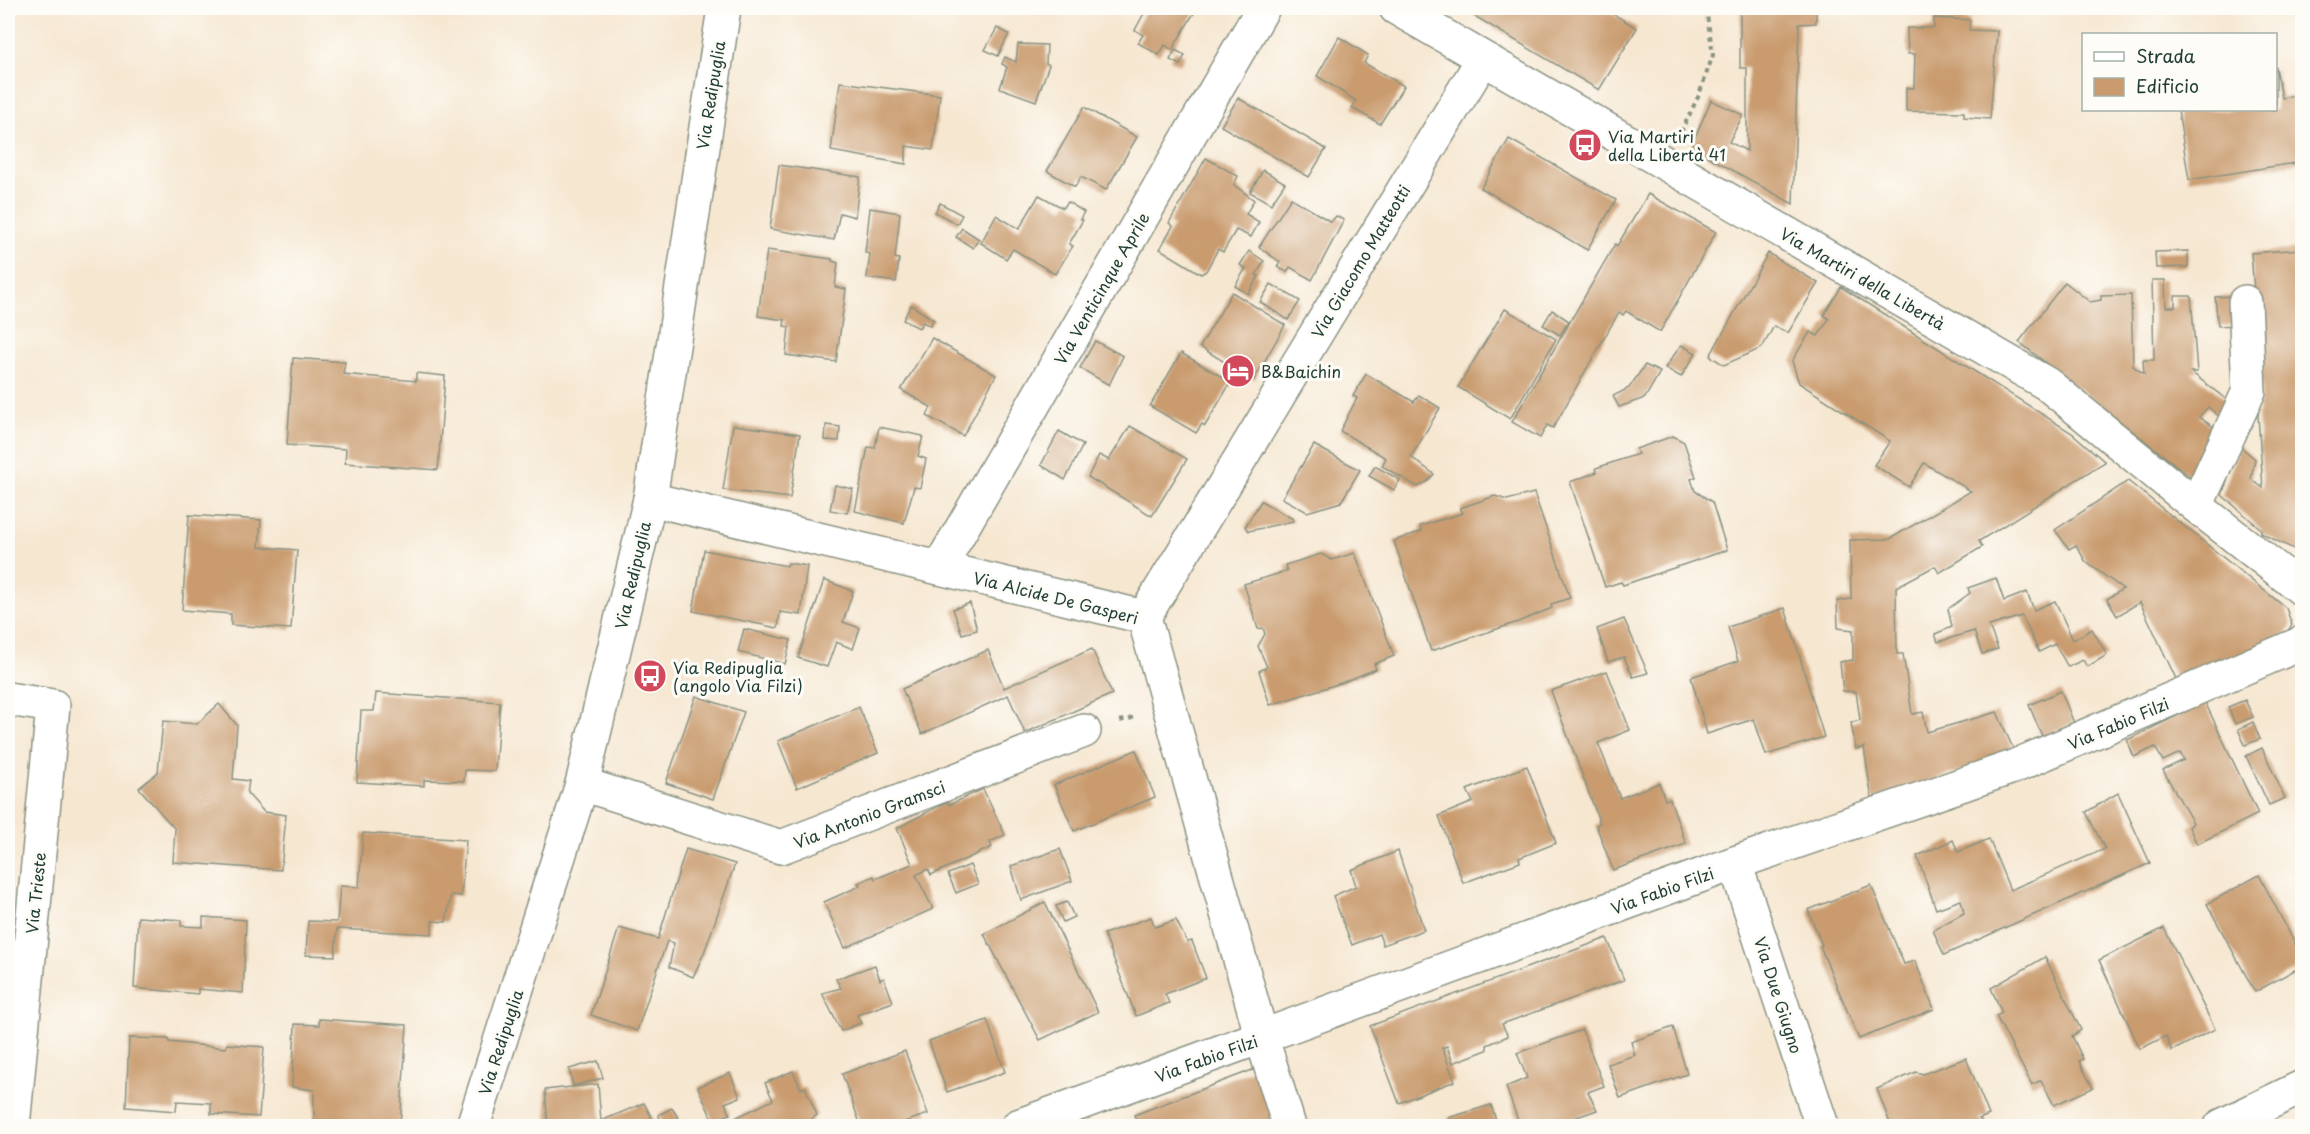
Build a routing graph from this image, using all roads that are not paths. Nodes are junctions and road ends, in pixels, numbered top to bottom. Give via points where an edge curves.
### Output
1 (724, 8) edge
2 (1263, 8) edge
3 (1396, 8) edge
4 (1483, 59) junction
5 (2245, 302) dead end
6 (650, 499) junction
7 (2196, 506) junction
8 (939, 568) junction
9 (2302, 589) edge
10 (1144, 617) junction
11 (2302, 643) edge
12 (8, 699) edge
13 (1084, 731) road end
14 (582, 784) junction
15 (1736, 863) junction
16 (1262, 1038) junction
17 (2302, 1087) edge
18 (12, 1126) edge
19 (473, 1126) edge
20 (1018, 1126) edge
21 (1290, 1126) edge
22 (1822, 1126) edge
23 (2221, 1126) edge

1 - 6 street, Via Redipuglia
2 - 8 street, Via Venticinque Aprile
3 - 4 street, Via Martiri della Libertà
4 - 7 street, Via Martiri della Libertà via 2047,384
4 - 10 street, Via Giacomo Matteotti
5 - 7 street via 2249,391
6 - 8 street, Via Alcide De Gasperi
6 - 14 street, Via Redipuglia
7 - 9 street, Via Martiri della Libertà
8 - 10 street, Via Alcide De Gasperi
10 - 16 street, Via Alcide De Gasperi
11 - 15 street, Via Fabio Filzi via 2013,767
12 - 18 street, Via Trieste via 53,706
13 - 14 street, Via Antonio Gramsci via 781,847
14 - 19 street, Via Redipuglia
15 - 16 street, Via Fabio Filzi
15 - 22 street, Via Due Giugno
16 - 20 street, Via Fabio Filzi
16 - 21 street, Via Alcide De Gasperi
17 - 23 street

